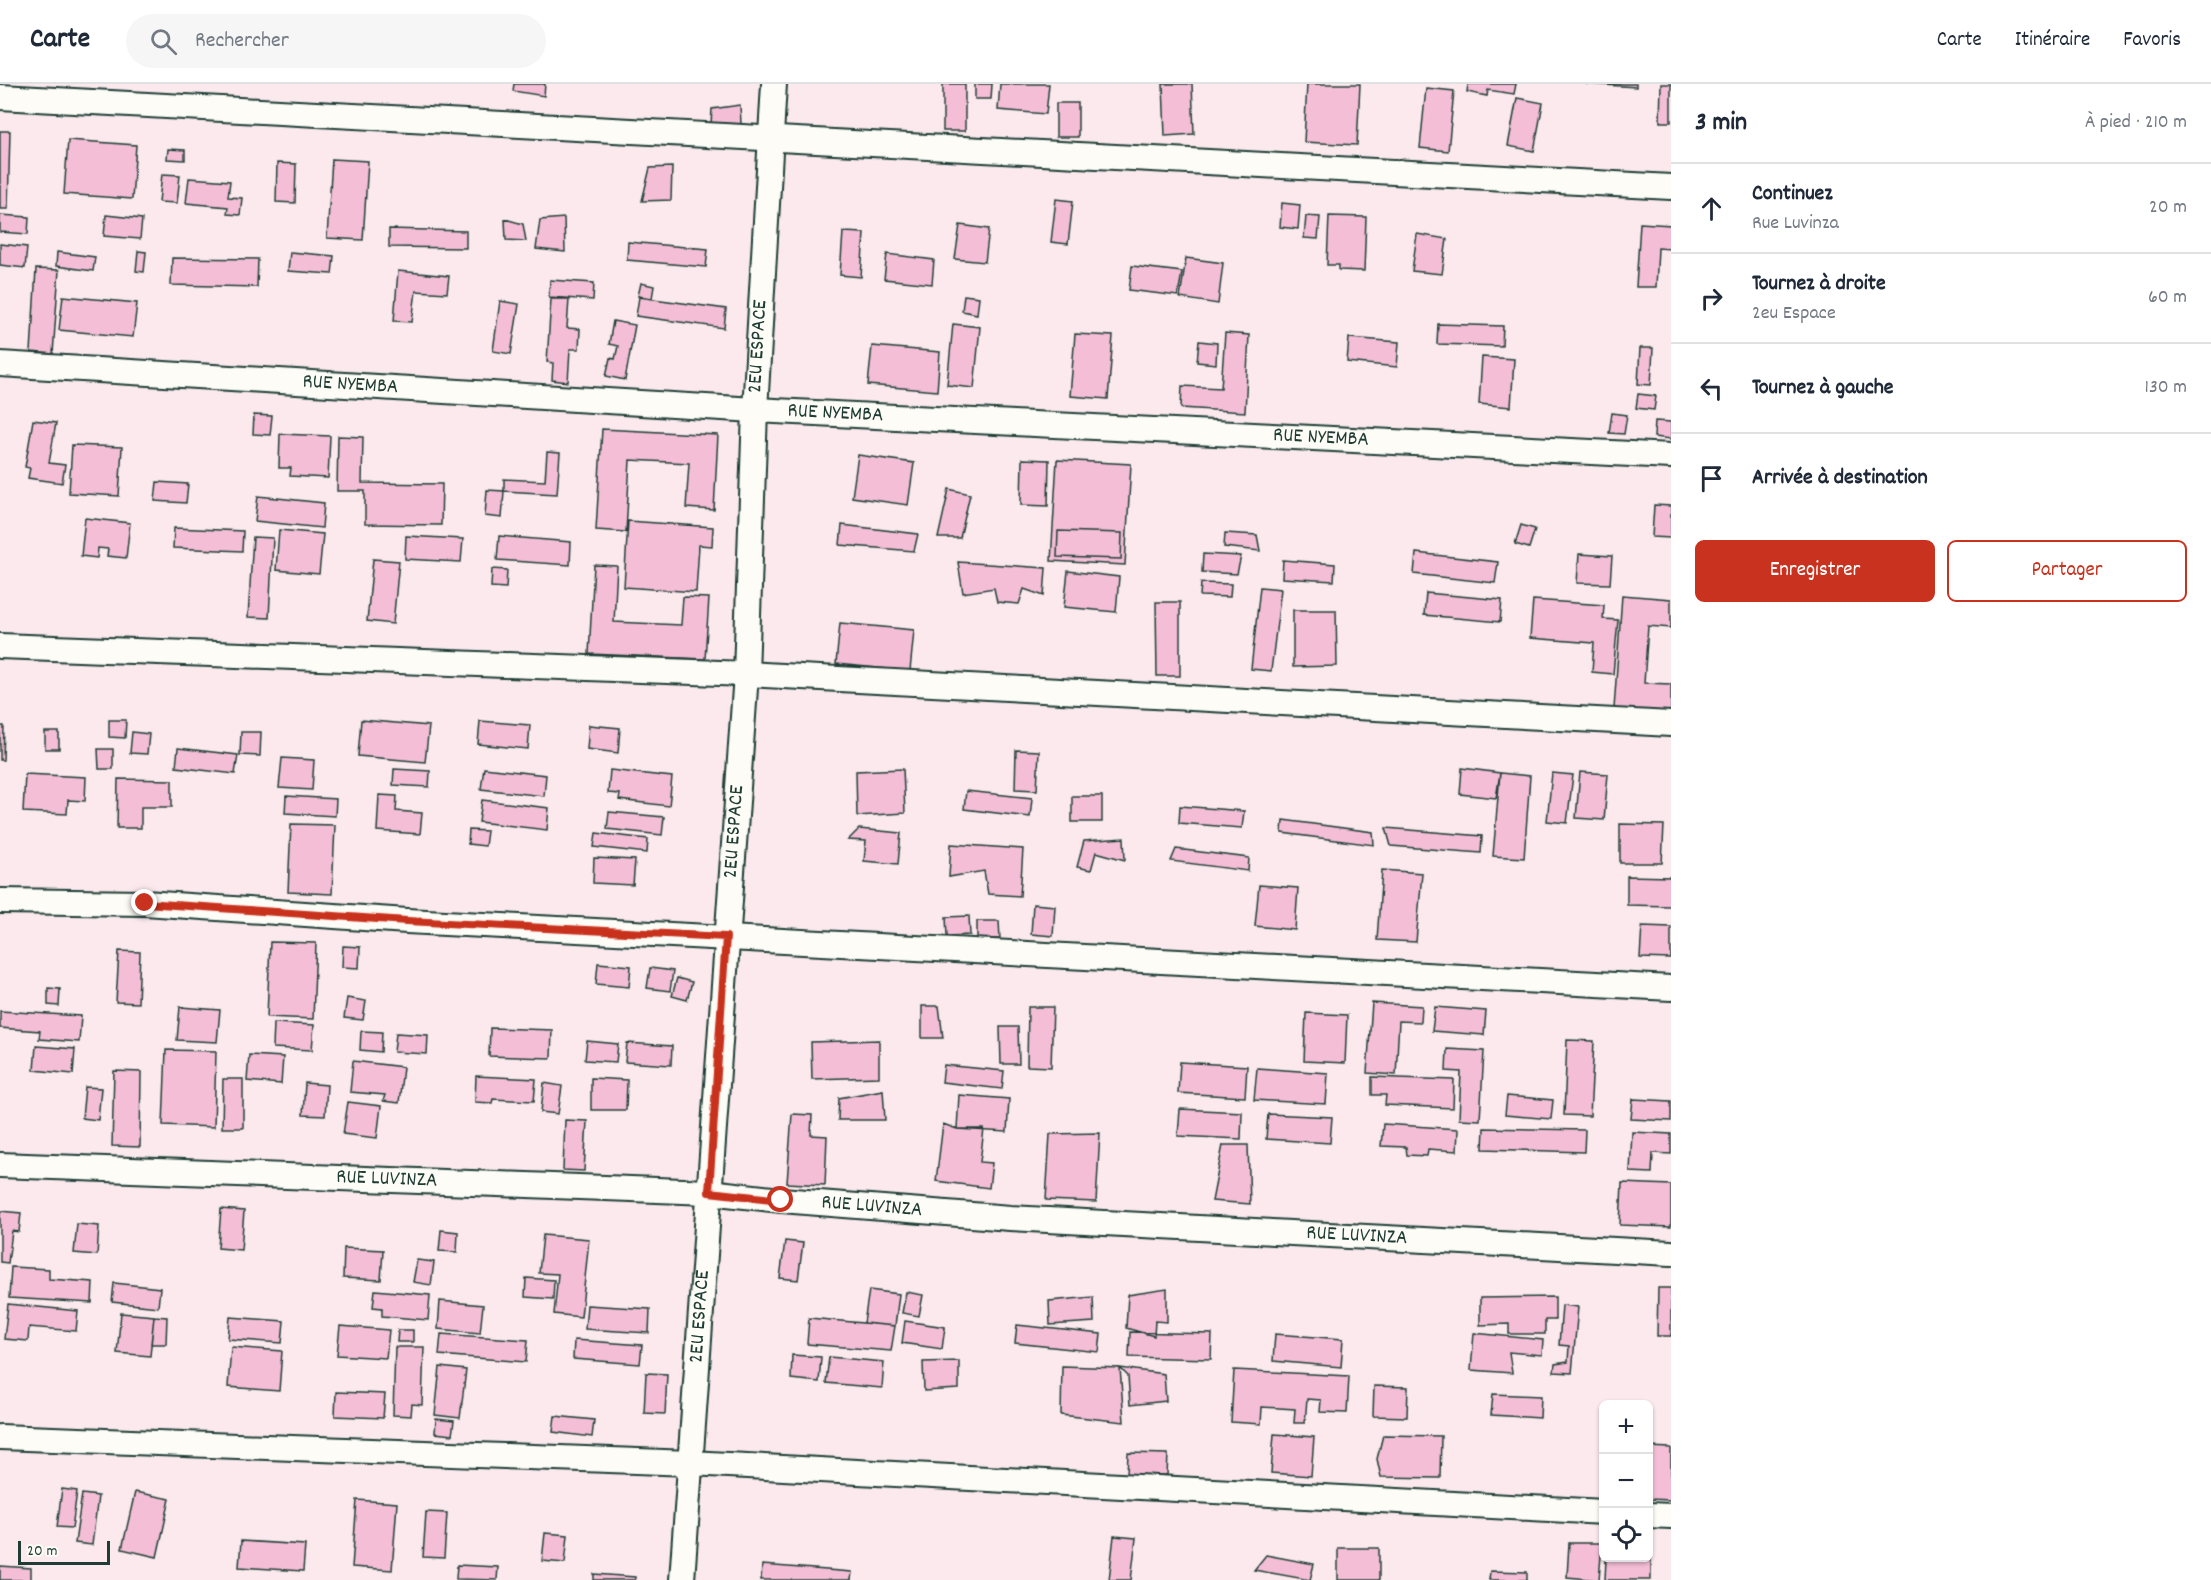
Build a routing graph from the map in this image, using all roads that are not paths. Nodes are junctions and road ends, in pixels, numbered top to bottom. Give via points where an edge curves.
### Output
1 (774, 84) edge
2 (0, 97) edge
3 (771, 140) junction
4 (1671, 187) edge
5 (0, 364) edge
6 (755, 410) junction
7 (1671, 456) edge
8 (0, 646) edge
9 (746, 674) junction
10 (1671, 724) edge
11 (0, 901) edge
12 (726, 937) junction
13 (1671, 988) edge
14 (0, 1165) edge
15 (709, 1192) junction
16 (1671, 1253) edge
17 (0, 1437) edge
18 (690, 1463) junction
19 (1599, 1512) edge
20 (1653, 1515) edge
21 (1671, 1516) edge
22 (682, 1580) edge

1 - 3 street, 2EU ESPACE
2 - 3 street
3 - 4 street
3 - 6 street, 2EU ESPACE
5 - 6 street, RUE NYEMBA
6 - 7 street, RUE NYEMBA
6 - 9 street, 2EU ESPACE
8 - 9 street
9 - 10 street
9 - 12 street, 2EU ESPACE
11 - 12 street via 145,903
12 - 13 street
12 - 15 street, 2EU ESPACE
14 - 15 street, RUE LUVINZA
15 - 16 street, RUE LUVINZA via 1010,1218
15 - 18 street, 2EU ESPACE
17 - 18 street
18 - 19 street
18 - 22 street, 2EU ESPACE
20 - 21 street

